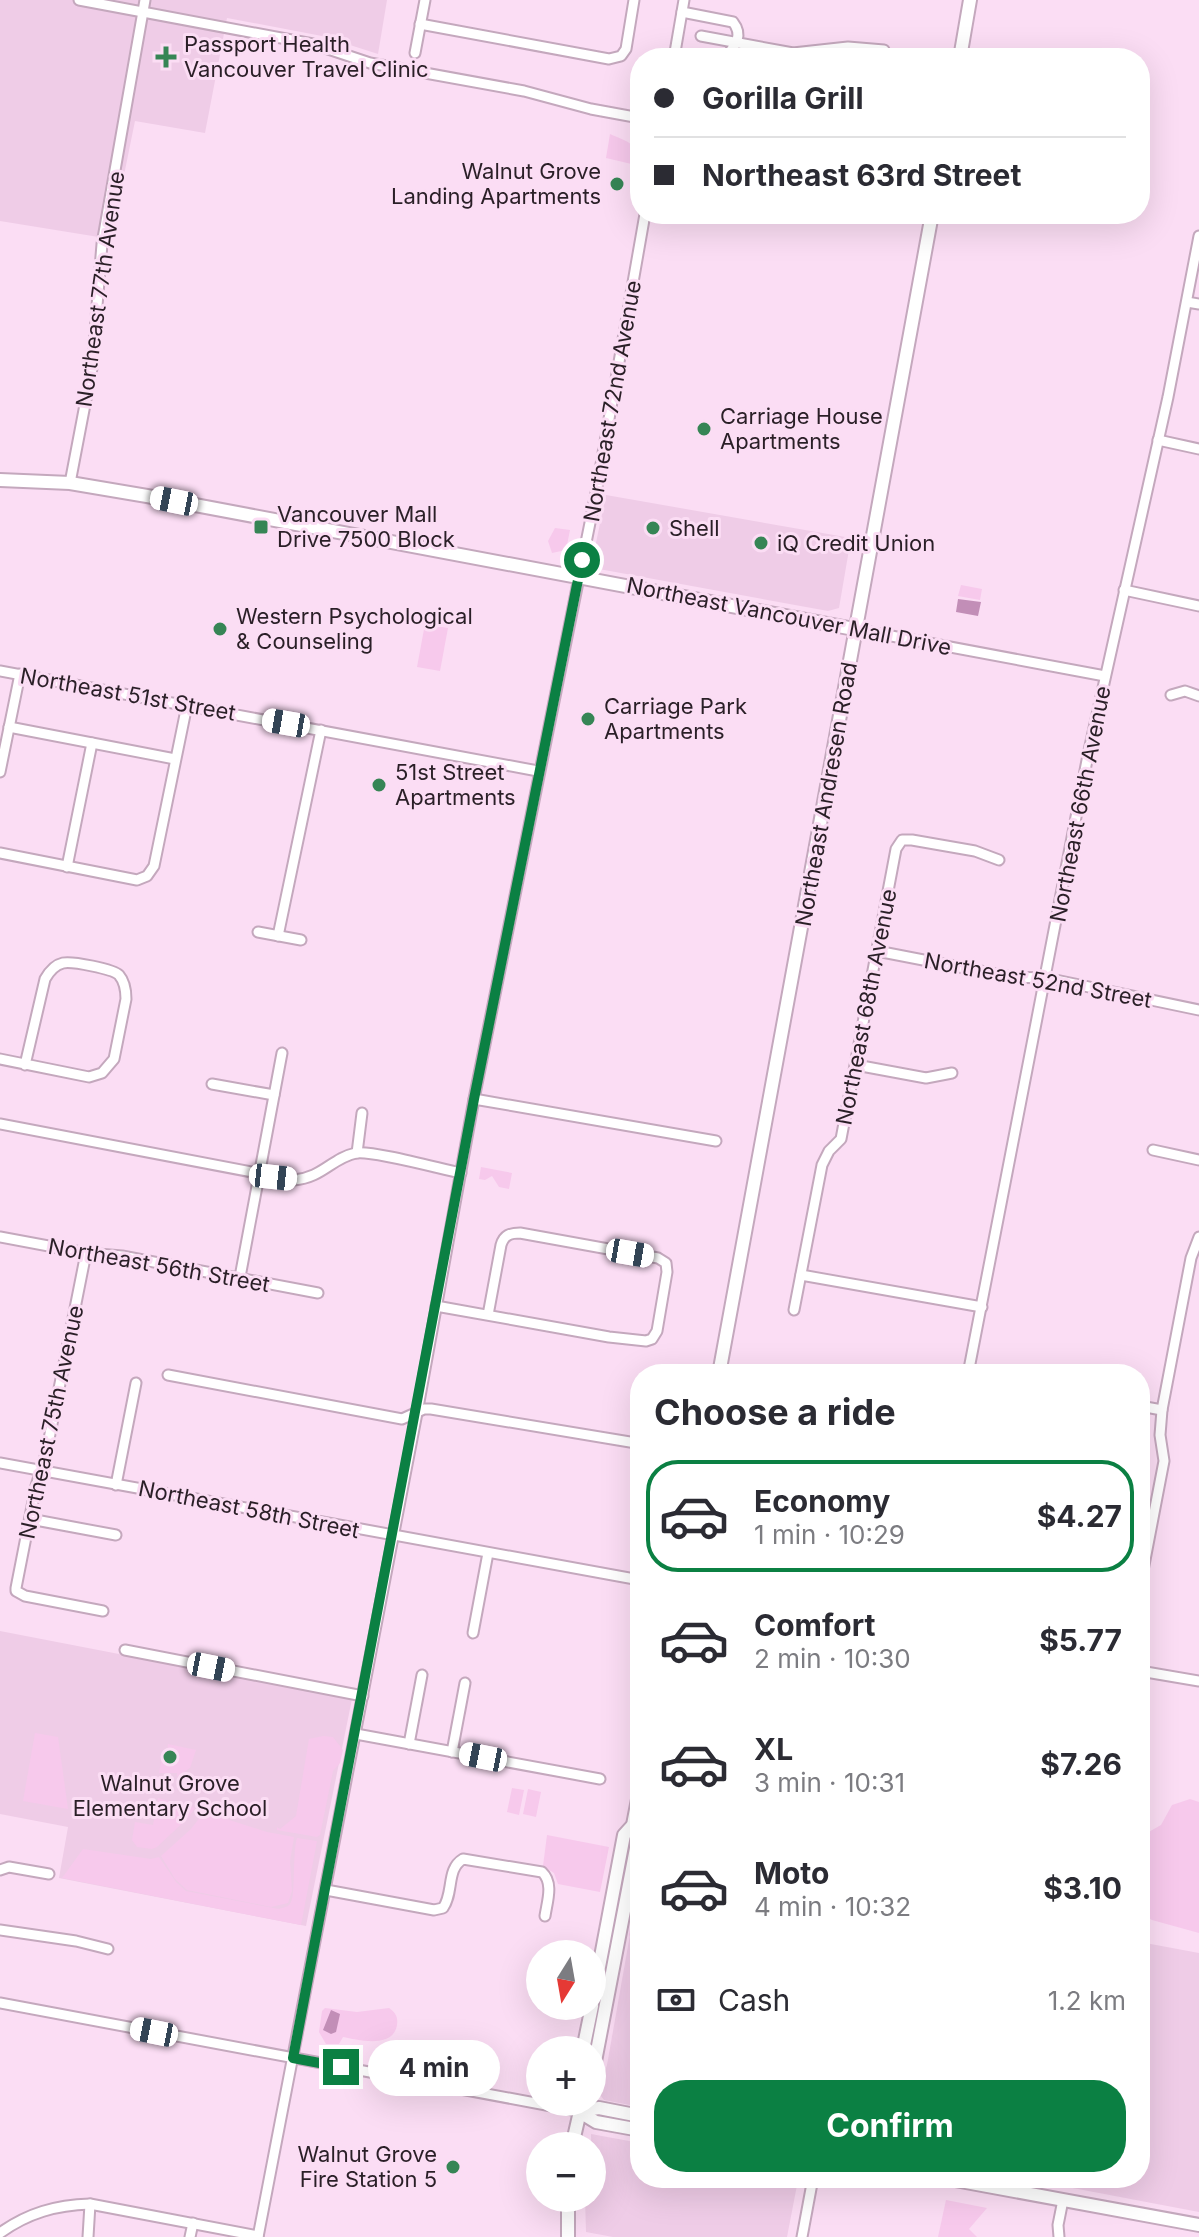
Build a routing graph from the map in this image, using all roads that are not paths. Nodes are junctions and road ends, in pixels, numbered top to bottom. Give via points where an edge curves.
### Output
1 (79, 0) edge
2 (145, 0) edge
3 (425, 0) edge
4 (634, 0) edge
5 (684, 0) edge
6 (970, 0) edge
7 (682, 12) junction
8 (143, 13) junction
9 (420, 24) junction
10 (701, 36) dead end
11 (737, 43) junction
12 (679, 48) edge
13 (733, 48) edge
14 (765, 48) edge
15 (839, 48) edge
16 (860, 48) edge
17 (962, 48) edge
18 (415, 53) dead end
19 (630, 116) edge
20 (643, 224) edge
21 (930, 224) edge
22 (1199, 236) edge
23 (1187, 302) junction
24 (1199, 304) edge
25 (1158, 440) junction
26 (1199, 449) edge
27 (0, 480) edge
28 (70, 483) junction
29 (579, 577) junction
30 (1124, 590) junction
31 (1199, 606) edge
32 (854, 629) junction
33 (0, 671) edge
34 (20, 674) junction
35 (1105, 676) junction
36 (1171, 695) dead end
37 (1199, 696) edge
38 (187, 705) junction
39 (9, 727) junction
40 (321, 730) junction
41 (92, 743) junction
42 (175, 759) junction
43 (538, 771) junction
44 (0, 772) edge
45 (0, 853) edge
46 (999, 860) dead end
47 (67, 867) junction
48 (258, 932) dead end
49 (278, 936) junction
50 (301, 940) dead end
51 (877, 951) junction
52 (1046, 978) junction
53 (1199, 1010) edge
54 (282, 1053) dead end
55 (0, 1059) edge
56 (25, 1065) junction
57 (856, 1065) junction
58 (952, 1073) dead end
59 (212, 1084) dead end
60 (274, 1095) junction
61 (474, 1099) junction
62 (362, 1113) dead end
63 (0, 1124) edge
64 (716, 1141) dead end
65 (1153, 1150) dead end
66 (357, 1153) junction
67 (1199, 1160) edge
68 (461, 1173) junction
69 (260, 1175) junction
70 (0, 1237) edge
71 (1199, 1237) edge
72 (86, 1253) junction
73 (801, 1275) junction
74 (240, 1277) junction
75 (318, 1293) dead end
76 (436, 1306) junction
77 (982, 1307) junction
78 (794, 1310) dead end
79 (488, 1315) junction
80 (721, 1364) edge
81 (970, 1364) edge
82 (168, 1375) dead end
83 (136, 1383) dead end
84 (1150, 1408) edge
85 (1162, 1410) junction
86 (417, 1413) junction
87 (630, 1442) edge
88 (0, 1463) edge
89 (41, 1471) junction
90 (116, 1485) junction
91 (30, 1519) junction
92 (1150, 1534) edge
93 (116, 1535) dead end
94 (393, 1536) junction
95 (488, 1553) junction
96 (630, 1578) edge
97 (103, 1611) dead end
98 (473, 1633) dead end
99 (125, 1650) dead end
100 (1150, 1673) edge
101 (422, 1675) dead end
102 (1199, 1681) edge
103 (465, 1683) dead end
104 (363, 1696) junction
105 (356, 1734) junction
106 (409, 1744) junction
107 (452, 1752) junction
108 (600, 1779) dead end
109 (630, 1828) edge
110 (0, 1870) edge
111 (49, 1874) dead end
112 (630, 1880) edge
113 (326, 1890) junction
114 (545, 1916) dead end
115 (0, 1930) edge
116 (605, 1940) edge
117 (108, 1949) dead end
118 (0, 2003) edge
119 (600, 2036) edge
120 (293, 2058) junction
121 (526, 2096) edge
122 (606, 2109) edge
123 (630, 2114) edge
124 (590, 2116) edge
125 (630, 2128) edge
126 (811, 2188) edge
127 (998, 2188) edge
128 (1063, 2200) junction
129 (90, 2204) junction
130 (568, 2212) edge
131 (193, 2223) junction
132 (1199, 2225) edge
133 (0, 2233) edge
134 (258, 2236) edge
135 (88, 2237) edge
136 (190, 2237) edge
137 (568, 2237) edge
138 (802, 2237) edge
139 (1059, 2237) edge

1 - 8 street
2 - 8 street, Northeast 77th Avenue
3 - 9 street
4 - 9 street via 626,49 609,59
5 - 7 street
6 - 17 main road
7 - 11 street via 733,22
7 - 12 street
8 - 19 street via 313,44 370,63
8 - 28 street, Northeast 77th Avenue via 102,244 92,368
9 - 18 street
10 - 11 street
11 - 13 street
11 - 14 street
15 - 16 street
20 - 29 street, Northeast 72nd Avenue
21 - 32 main road, Northeast Andresen Road
22 - 23 street, Northeast 66th Avenue
23 - 24 street
23 - 25 street, Northeast 66th Avenue
25 - 26 street
25 - 30 street, Northeast 66th Avenue
27 - 28 main road, Northeast Vancouver Mall Drive
28 - 29 main road, Northeast Vancouver Mall Drive
29 - 32 main road, Northeast Vancouver Mall Drive
29 - 43 street, Northeast 72nd Avenue
30 - 31 street
30 - 35 street, Northeast 66th Avenue
32 - 35 street, Northeast Vancouver Mall Drive
32 - 80 main road, Northeast Andresen Road
33 - 34 street, Northeast 51st Street
34 - 38 street, Northeast 51st Street
34 - 39 street
35 - 52 street, Northeast 66th Avenue
36 - 37 street via 1185,691
38 - 40 street, Northeast 51st Street
38 - 42 street
39 - 41 street
39 - 44 street
40 - 43 street, Northeast 51st Street
40 - 49 street
41 - 42 street
41 - 47 street
42 - 47 street via 154,866 147,876 137,880
43 - 61 street, Northeast 72nd Avenue
45 - 47 street
46 - 51 street, Northeast 68th Avenue via 902,840
48 - 49 street
49 - 50 street
51 - 52 street, Northeast 52nd Street via 1011,977
51 - 57 street, Northeast 68th Avenue
52 - 53 street, Northeast 52nd Street
52 - 77 street, Northeast 66th Avenue
54 - 60 street
55 - 56 street
56 - 56 street via 51,969 63,963 114,971 124,983 126,999 114,1059 102,1073 89,1077
57 - 58 street via 926,1078
57 - 73 street, Northeast 68th Avenue via 841,1139 822,1165
59 - 60 street
60 - 69 street
61 - 64 street
61 - 68 street, Northeast 72nd Avenue
62 - 66 street
63 - 69 street
65 - 67 street
66 - 68 street
66 - 69 street via 311,1178
68 - 76 street, Northeast 72nd Avenue
69 - 74 street
70 - 72 street, Northeast 56th Street
71 - 85 street
72 - 74 street, Northeast 56th Street
72 - 89 street, Northeast 75th Avenue
73 - 77 street
73 - 78 street, Northeast 68th Avenue
74 - 75 street, Northeast 56th Street
76 - 79 street
76 - 86 street, Northeast 72nd Avenue
77 - 81 street, Northeast 66th Avenue
79 - 79 street via 506,1235 520,1233 666,1263 659,1316 652,1339 646,1341
82 - 86 street via 402,1419
83 - 90 street
84 - 85 street
85 - 92 street via 1164,1461
86 - 87 street via 431,1409
86 - 94 street, Northeast 72nd Avenue
88 - 89 street, Northeast 58th Street
89 - 90 street, Northeast 58th Street
89 - 91 street, Northeast 75th Avenue
90 - 94 street, Northeast 58th Street
91 - 93 street
91 - 97 street, Northeast 75th Avenue via 16,1591
94 - 95 street, Northeast 58th Street
94 - 104 street, Northeast 72nd Avenue
95 - 96 street, Northeast 58th Street
95 - 98 street
99 - 104 street
100 - 102 street
101 - 106 street
103 - 107 street
104 - 105 street, Northeast 72nd Avenue
105 - 106 street
105 - 113 street, Northeast 72nd Avenue
106 - 107 street
107 - 108 street
109 - 116 main road via 624,1835
110 - 111 street
112 - 119 main road
113 - 114 street via 443,1908 454,1868 463,1859 542,1872 549,1884
113 - 120 street, Northeast 72nd Avenue
115 - 117 street
118 - 120 street
120 - 121 street
120 - 134 street, Northeast 72nd Avenue
122 - 123 main road
124 - 125 main road via 596,2122
126 - 138 street
127 - 128 main road
128 - 132 main road
128 - 139 street
129 - 131 street
129 - 133 street via 36,2212
129 - 135 street
130 - 137 main road
131 - 134 street
131 - 136 street

